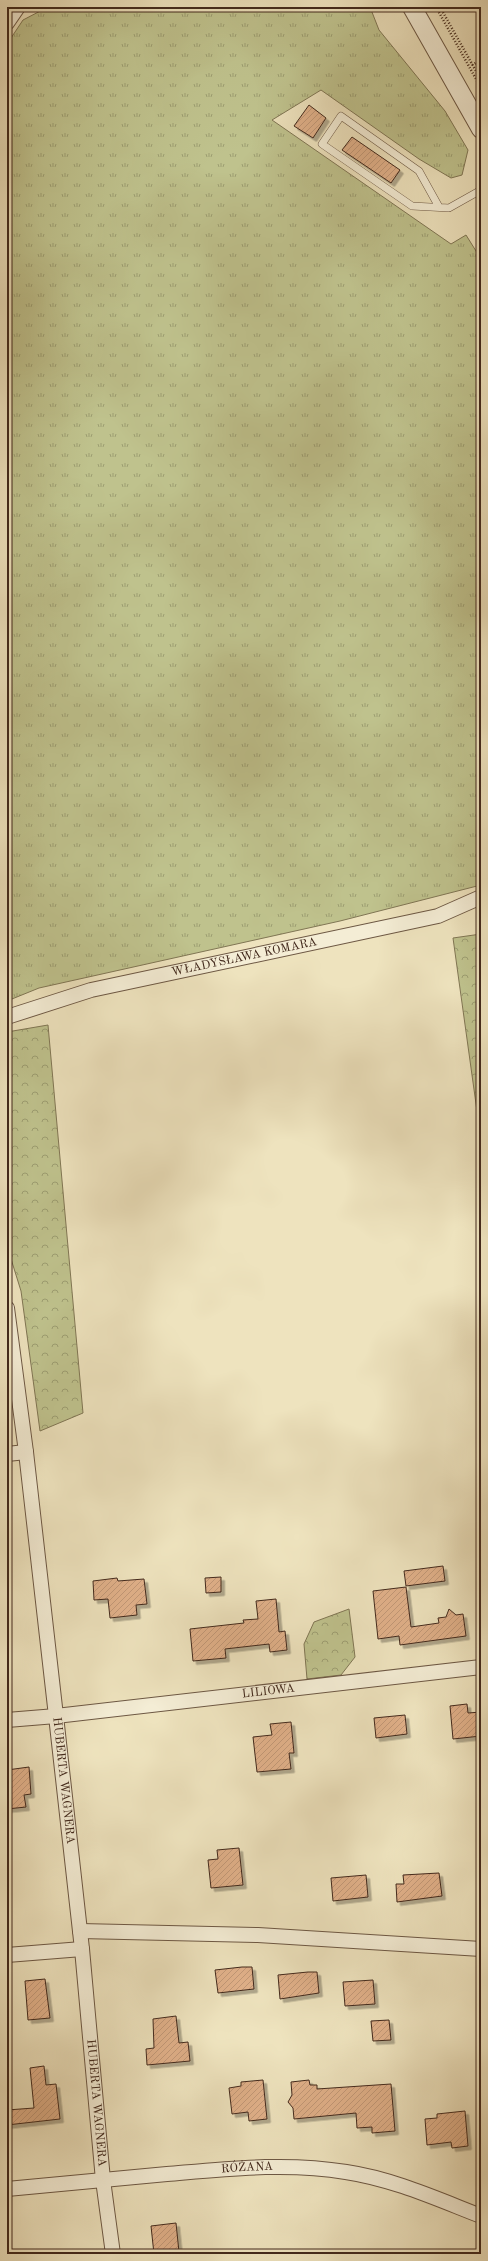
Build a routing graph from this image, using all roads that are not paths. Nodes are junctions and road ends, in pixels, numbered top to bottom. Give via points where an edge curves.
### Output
1 (18, 7) edge
2 (412, 7) edge
3 (7, 23) edge
4 (481, 129) edge
5 (481, 190) edge
6 (439, 207) junction
7 (481, 897) edge
8 (7, 1018) edge
9 (7, 1308) edge
10 (26, 1452) junction
11 (7, 1454) edge
12 (481, 1667) edge
13 (56, 1716) junction
14 (7, 1720) edge
15 (80, 1931) junction
16 (82, 1949) junction
17 (481, 1949) edge
18 (7, 1955) edge
19 (103, 2180) junction
20 (7, 2189) edge
21 (481, 2216) edge
22 (113, 2254) edge

1 - 3 street
2 - 4 street
5 - 6 lane via 449,208
6 - 6 lane via 419,171 341,116 322,144 412,206
7 - 8 street, WŁADYSŁAWA KOMARA via 438,916 91,990
9 - 10 street, HUBERTA WAGNERA
10 - 11 street
10 - 13 street, HUBERTA WAGNERA
12 - 13 street, LILIOWA
13 - 14 street, LILIOWA
13 - 15 street, HUBERTA WAGNERA
15 - 16 street, HUBERTA WAGNERA
15 - 17 street via 258,1934
16 - 18 street
16 - 19 street, HUBERTA WAGNERA
19 - 20 street, RÓŻANA
19 - 21 street, RÓŻANA via 259,2167 330,2170 385,2180
19 - 22 street, HUBERTA WAGNERA

